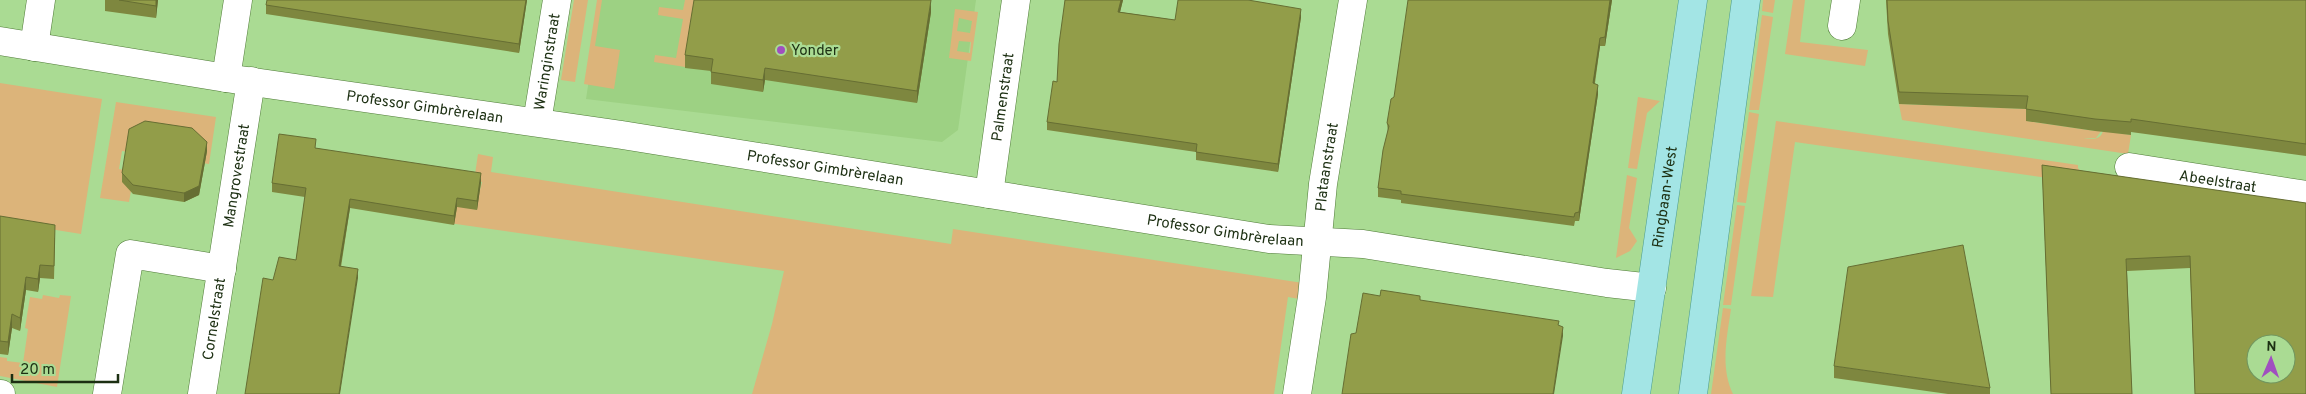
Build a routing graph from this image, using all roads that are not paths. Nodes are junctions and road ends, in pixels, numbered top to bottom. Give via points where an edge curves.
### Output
1 (41, 0) edge
2 (238, 0) edge
3 (557, 0) edge
4 (1016, 0) edge
5 (1353, 0) edge
6 (1693, 0) edge
7 (1746, 0) edge
8 (0, 41) edge
9 (34, 47) junction
10 (239, 80) junction
11 (537, 122) junction
12 (2129, 167) dead end
13 (989, 194) junction
14 (2306, 195) edge
15 (1317, 241) junction
16 (222, 269) junction
17 (1652, 288) junction
18 (106, 394) edge
19 (202, 394) edge
20 (1297, 394) edge
21 (1636, 394) edge
22 (1693, 394) edge

1 - 9 street
2 - 10 street, Mangrovestraat
3 - 11 street, Waringinstraat
4 - 13 street, Palmenstraat
5 - 15 street, Plataanstraat
6 - 17 main road, Ringbaan-West
7 - 22 main road
8 - 9 street, Professor Gimbrèrelaan
9 - 10 street, Professor Gimbrèrelaan
10 - 11 street, Professor Gimbrèrelaan
10 - 16 street, Mangrovestraat
11 - 13 street, Professor Gimbrèrelaan
12 - 14 street, Abeelstraat
13 - 15 street, Professor Gimbrèrelaan via 1269,239
15 - 17 street, Professor Gimbrèrelaan via 1363,244
15 - 20 street, Plataanstraat
16 - 18 street, Cornelstraat via 130,254
16 - 19 street, Cornelstraat
17 - 21 main road, Ringbaan-West

